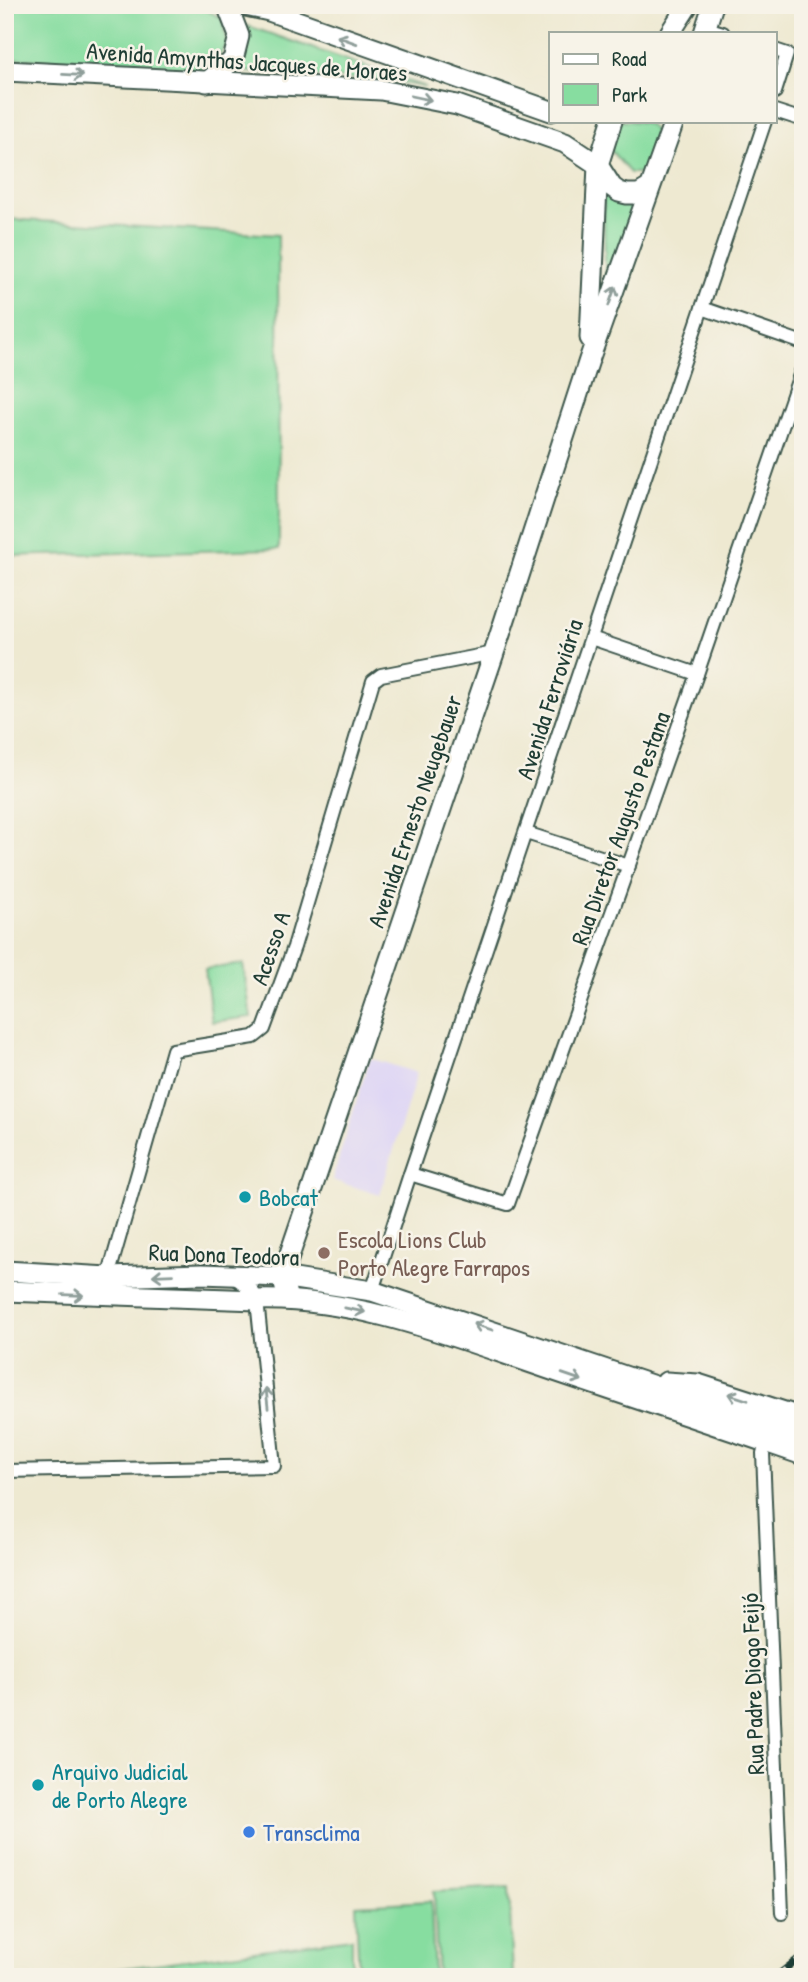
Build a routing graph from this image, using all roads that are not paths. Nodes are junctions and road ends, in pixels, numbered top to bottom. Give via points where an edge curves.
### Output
1 (228, 5) edge
2 (241, 5) edge
3 (688, 5) edge
4 (713, 5) edge
5 (711, 31) edge
6 (671, 32) edge
7 (776, 50) edge
8 (5, 71) edge
9 (207, 82) junction
10 (776, 89) edge
11 (549, 110) edge
12 (776, 111) edge
13 (803, 120) edge
14 (612, 122) edge
15 (671, 122) edge
16 (765, 122) edge
17 (598, 164) junction
18 (649, 188) junction
19 (702, 308) junction
20 (803, 343) edge
21 (589, 360) junction
22 (803, 366) edge
23 (591, 638) junction
24 (494, 653) junction
25 (697, 674) junction
26 (526, 833) junction
27 (629, 866) junction
28 (410, 1174) junction
29 (5, 1271) edge
30 (231, 1276) junction
31 (108, 1277) junction
32 (282, 1277) junction
33 (5, 1291) edge
34 (372, 1291) junction
35 (288, 1299) junction
36 (257, 1300) junction
37 (641, 1380) junction
38 (688, 1416) junction
39 (803, 1418) edge
40 (752, 1428) junction
41 (803, 1436) edge
42 (763, 1453) junction
43 (803, 1455) edge
44 (803, 1467) edge
45 (5, 1471) edge
46 (782, 1913) dead end

1 - 9 main road via 239,36 233,60
11 -> 2 main road, Avenida Amynthas Jacques de Moraes
3 - 6 main road
4 - 5 main road
7 - 10 street via 788,54
8 -> 9 main road, Avenida Amynthas Jacques de Moraes
9 -> 17 main road, Avenida Amynthas Jacques de Moraes via 381,89 457,105 565,143
12 - 13 street
14 - 17 main road, Avenida Ernesto Neugebauer
15 - 18 main road, Avenida Ernesto Neugebauer
16 - 19 street, Avenida Ferroviária
17 - 18 main road via 619,192 639,194
17 - 21 main road, Avenida Ernesto Neugebauer
21 -> 18 main road, Avenida Ernesto Neugebauer
19 - 20 street
19 - 23 street, Avenida Ferroviária
21 - 24 main road, Avenida Ernesto Neugebauer
22 - 25 street, Rua Diretor Augusto Pestana
23 - 25 street
23 - 26 street, Avenida Ferroviária
24 - 31 street, Acesso A via 373,681 294,947 264,1029 254,1037 173,1050
24 - 32 main road, Avenida Ernesto Neugebauer
25 - 27 street, Rua Diretor Augusto Pestana
26 - 27 street
26 - 28 street, Avenida Ferroviária
27 - 28 street, Rua Diretor Augusto Pestana via 509,1204
28 - 34 street, Avenida Ferroviária
29 - 31 main road, Rua Dona Teodora
30 -> 31 main road, Rua Dona Teodora
30 - 32 main road, Rua Dona Teodora
30 - 36 street via 244,1283
32 - 34 main road, Rua Dona Teodora
32 - 35 main road
33 -> 36 main road, Rua Dona Teodora
37 -> 34 main road, Rua Dona Teodora
35 - 36 main road, Rua Dona Teodora
35 -> 38 main road, Rua Dona Teodora via 358,1310 430,1330
45 -> 36 street via 274,1466
39 -> 37 main road via 698,1384
37 - 40 main road, Rua Dona Teodora
38 - 40 main road, Rua Dona Teodora
38 - 42 main road
40 - 41 main road
40 - 43 main road
42 - 44 main road
42 - 46 street, Rua Padre Diogo Feijó

